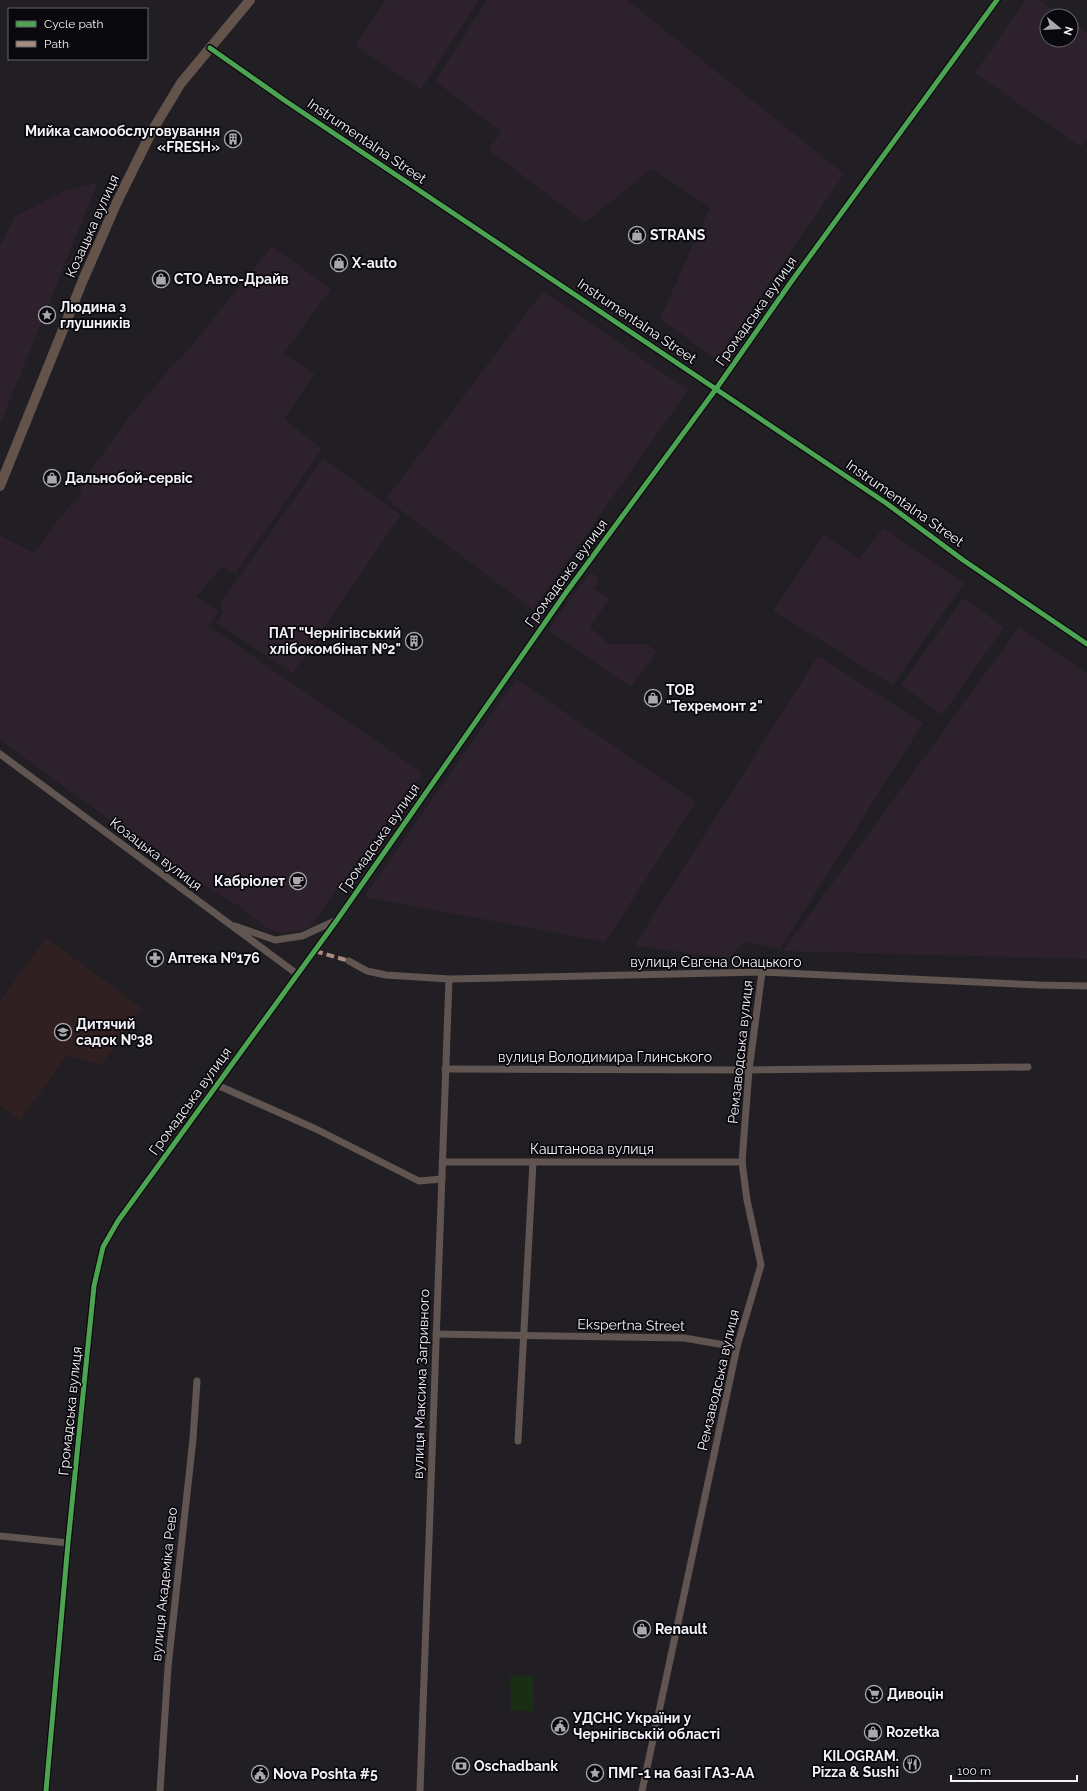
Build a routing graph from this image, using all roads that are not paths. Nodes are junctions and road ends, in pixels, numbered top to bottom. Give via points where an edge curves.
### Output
1 (250, 0) edge
2 (997, 0) edge
3 (210, 48) junction
4 (716, 389) junction
5 (0, 486) edge
6 (1087, 644) edge
7 (0, 754) edge
8 (337, 920) junction
9 (226, 922) junction
10 (349, 961) dead end
11 (762, 972) junction
12 (296, 974) junction
13 (449, 979) junction
14 (1087, 986) edge
15 (1028, 1067) dead end
16 (445, 1069) junction
17 (749, 1070) junction
18 (217, 1085) junction
19 (442, 1162) junction
20 (533, 1162) junction
21 (742, 1162) junction
22 (442, 1179) junction
23 (436, 1334) junction
24 (524, 1337) junction
25 (737, 1347) junction
26 (197, 1381) dead end
27 (518, 1441) dead end
28 (0, 1536) edge
29 (68, 1543) junction
30 (46, 1791) edge
31 (160, 1791) edge
32 (420, 1791) edge
33 (642, 1791) edge

1 - 3 main road, Козацька вулиця
2 - 4 street, Громадська вулиця
3 - 4 street, Instrumentalna Street
3 - 5 main road, Козацька вулиця via 166,106 117,202
4 - 6 street, Instrumentalna Street via 886,503 963,560
4 - 8 street, Громадська вулиця via 548,618
7 - 9 street, Козацька вулиця
8 - 9 street via 302,936 275,940
8 - 12 street, Громадська вулиця
9 - 12 street, Козацька вулиця
10 - 13 street, вулиця Євгена Онацького via 367,971 386,975
11 - 13 street, вулиця Євгена Онацького
11 - 14 street, вулиця Євгена Онацького
11 - 17 street, Ремзаводська вулиця
12 - 18 street, Громадська вулиця
13 - 16 street, вулиця Максима Загривного
15 - 17 street, вулиця Володимира Глинського
16 - 17 street, вулиця Володимира Глинського
16 - 19 street, вулиця Максима Загривного
17 - 21 street, Ремзаводська вулиця
18 - 22 street via 316,1129 420,1181
18 - 29 street, Громадська вулиця via 118,1221 102,1247 94,1286
19 - 20 street, Каштанова вулиця
19 - 22 street, вулиця Максима Загривного
20 - 21 street, Каштанова вулиця
20 - 24 street
21 - 25 street, Ремзаводська вулиця via 761,1265
22 - 23 street, вулиця Максима Загривного
23 - 24 street, Ekspertna Street
23 - 32 street, вулиця Максима Загривного
24 - 25 street, Ekspertna Street via 684,1338
24 - 27 street
25 - 33 street, Ремзаводська вулиця
26 - 31 street, вулиця Академіка Рево via 168,1667
28 - 29 street
29 - 30 street, Громадська вулиця

